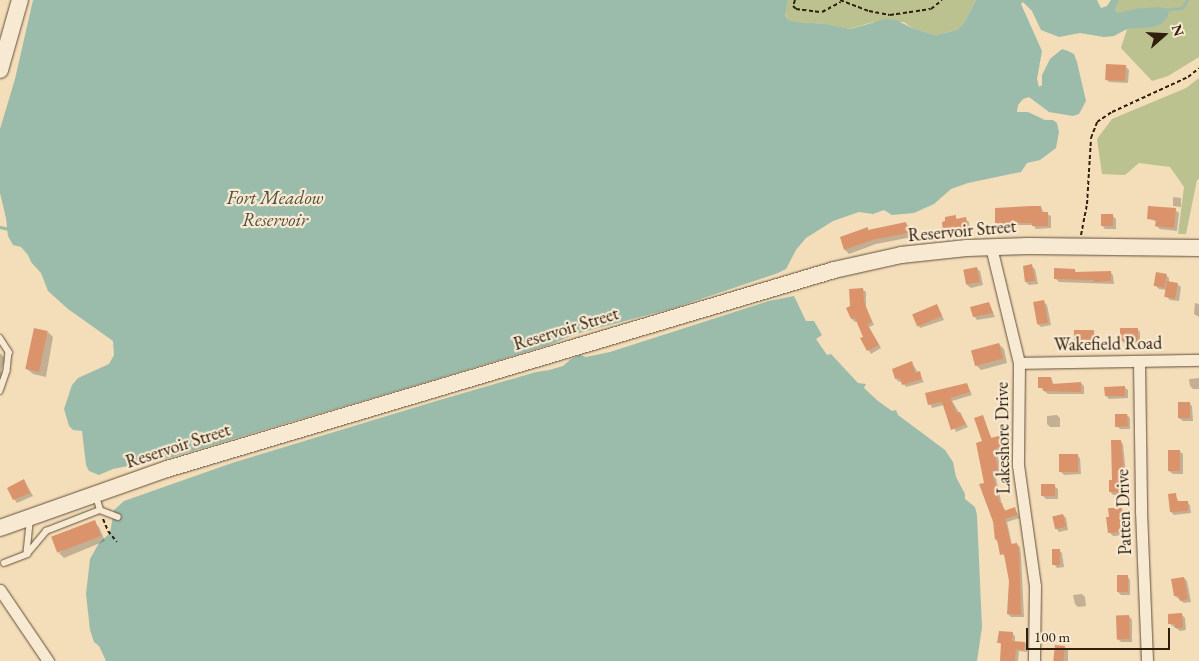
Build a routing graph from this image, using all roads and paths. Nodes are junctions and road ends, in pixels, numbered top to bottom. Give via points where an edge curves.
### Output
1 (20, 0) edge
2 (795, 0) edge
3 (942, 0) edge
4 (840, 1) edge
5 (1, 64) edge
6 (1199, 68) edge
7 (1078, 246) junction
8 (991, 247) junction
9 (1199, 248) edge
10 (0, 338) edge
11 (1199, 360) edge
12 (1139, 361) junction
13 (1019, 363) junction
14 (0, 391) edge
15 (97, 500) dead end
16 (100, 510) junction
17 (118, 517) dead end
18 (104, 519) junction
19 (98, 521) dead end
20 (30, 524) dead end
21 (0, 528) edge
22 (118, 542) dead end
23 (27, 554) junction
24 (4, 563) dead end
25 (0, 590) edge
26 (48, 661) edge
27 (1034, 661) edge
28 (1147, 661) edge

1 - 5 street
2 - 4 path via 796,9 822,12
3 - 4 path via 931,10 890,15
6 - 7 path via 1097,122 1091,138 1087,204
7 - 8 street, Reservoir Street
7 - 9 street, Reservoir Street
8 - 13 street, Lakeshore Drive
8 - 21 street, Reservoir Street via 901,256 834,270 166,469
10 - 14 lane via 9,352
11 - 12 street, Wakefield Road
12 - 13 street, Wakefield Road
12 - 28 street, Patten Drive
13 - 27 street, Lakeshore Drive via 1018,465 1034,586
15 - 16 lane
16 - 17 lane
16 - 18 path
16 - 23 lane via 46,531
18 - 19 path
18 - 22 path via 108,531
20 - 23 lane
23 - 24 lane
25 - 26 street

